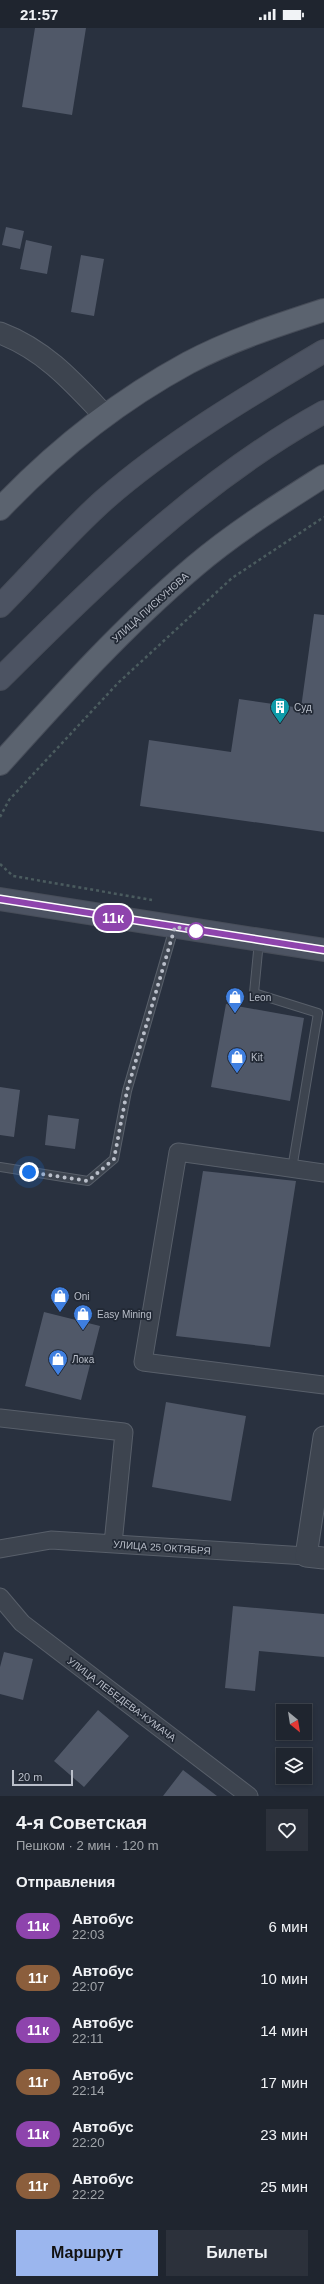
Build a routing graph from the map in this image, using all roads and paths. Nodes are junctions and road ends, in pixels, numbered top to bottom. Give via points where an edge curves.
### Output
1 (324, 310) edge
2 (0, 333) edge
3 (324, 351) edge
4 (324, 412) edge
5 (104, 416) junction
6 (324, 476) edge
7 (0, 510) edge
8 (324, 517) edge
9 (0, 606) edge
10 (0, 679) edge
11 (0, 764) edge
12 (0, 817) edge
13 (0, 864) edge
14 (0, 899) edge
15 (153, 900) dead end
16 (175, 927) junction
17 (260, 940) junction
18 (324, 950) edge
19 (0, 1168) edge
20 (292, 1168) junction
21 (324, 1173) edge
22 (324, 1385) edge
23 (0, 1418) edge
24 (324, 1437) edge
25 (113, 1544) junction
26 (0, 1549) edge
27 (315, 1557) edge
28 (0, 1597) edge
29 (249, 1796) edge

1 - 5 main road via 272,327 189,363
2 - 5 street via 36,350 79,388
3 - 9 main road via 267,384 183,439 104,500
4 - 10 main road via 299,426 219,482 143,541
5 - 7 main road via 46,464
6 - 11 main road, УЛИЦА ПИСКУНОВА via 263,515 196,565 112,642
8 - 12 path via 232,578 129,673 8,800
13 - 15 path via 12,876
14 - 16 main road
16 - 17 main road
16 - 19 lane via 127,1091 114,1159 88,1181
17 - 18 main road
17 - 20 lane via 254,993 318,1013
20 - 21 street
20 - 22 street via 178,1152 143,1362
23 - 25 street via 124,1432
24 - 27 street
25 - 26 street, УЛИЦА 25 ОКТЯБРЯ via 51,1540
25 - 27 street, УЛИЦА 25 ОКТЯБРЯ
28 - 29 street, УЛИЦА ЛЕБЕДЕВА-КУМАЧА via 22,1623

